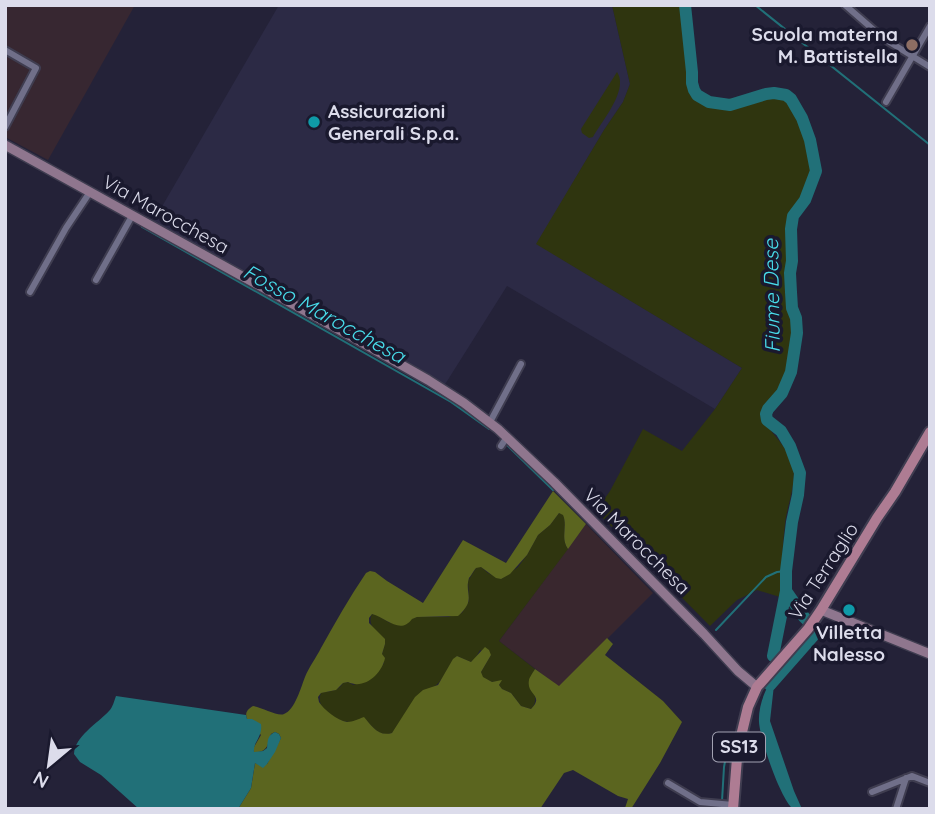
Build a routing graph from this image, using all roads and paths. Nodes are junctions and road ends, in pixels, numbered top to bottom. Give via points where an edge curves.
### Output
1 (845, 5) edge
2 (930, 26) edge
3 (5, 50) edge
4 (912, 56) junction
5 (930, 67) edge
6 (886, 102) dead end
7 (5, 127) edge
8 (5, 145) edge
9 (90, 192) junction
10 (132, 216) junction
11 (96, 280) dead end
12 (30, 292) dead end
13 (521, 364) dead end
14 (490, 422) junction
15 (930, 432) edge
16 (508, 438) junction
17 (501, 446) dead end
18 (821, 610) junction
19 (930, 654) edge
20 (757, 687) junction
21 (906, 778) junction
22 (668, 783) dead end
23 (930, 783) edge
24 (872, 792) dead end
25 (728, 805) edge
26 (895, 809) edge

1 - 4 street
2 - 4 street
3 - 7 street via 36,68
4 - 5 street
4 - 6 street
8 - 9 street, Via Marocchesa
9 - 10 street, Via Marocchesa
9 - 12 street
10 - 11 street
10 - 14 street, Via Marocchesa via 428,380
13 - 14 street
14 - 16 street, Via Marocchesa
15 - 18 main road, Via Terraglio
16 - 17 street
16 - 20 street, Via Marocchesa
18 - 19 street
18 - 20 main road, Via Terraglio / SS13
20 - 25 main road, Via Terraglio / SS13 via 748,707
21 - 23 street
21 - 24 street
21 - 26 street
22 - 25 street via 700,802

